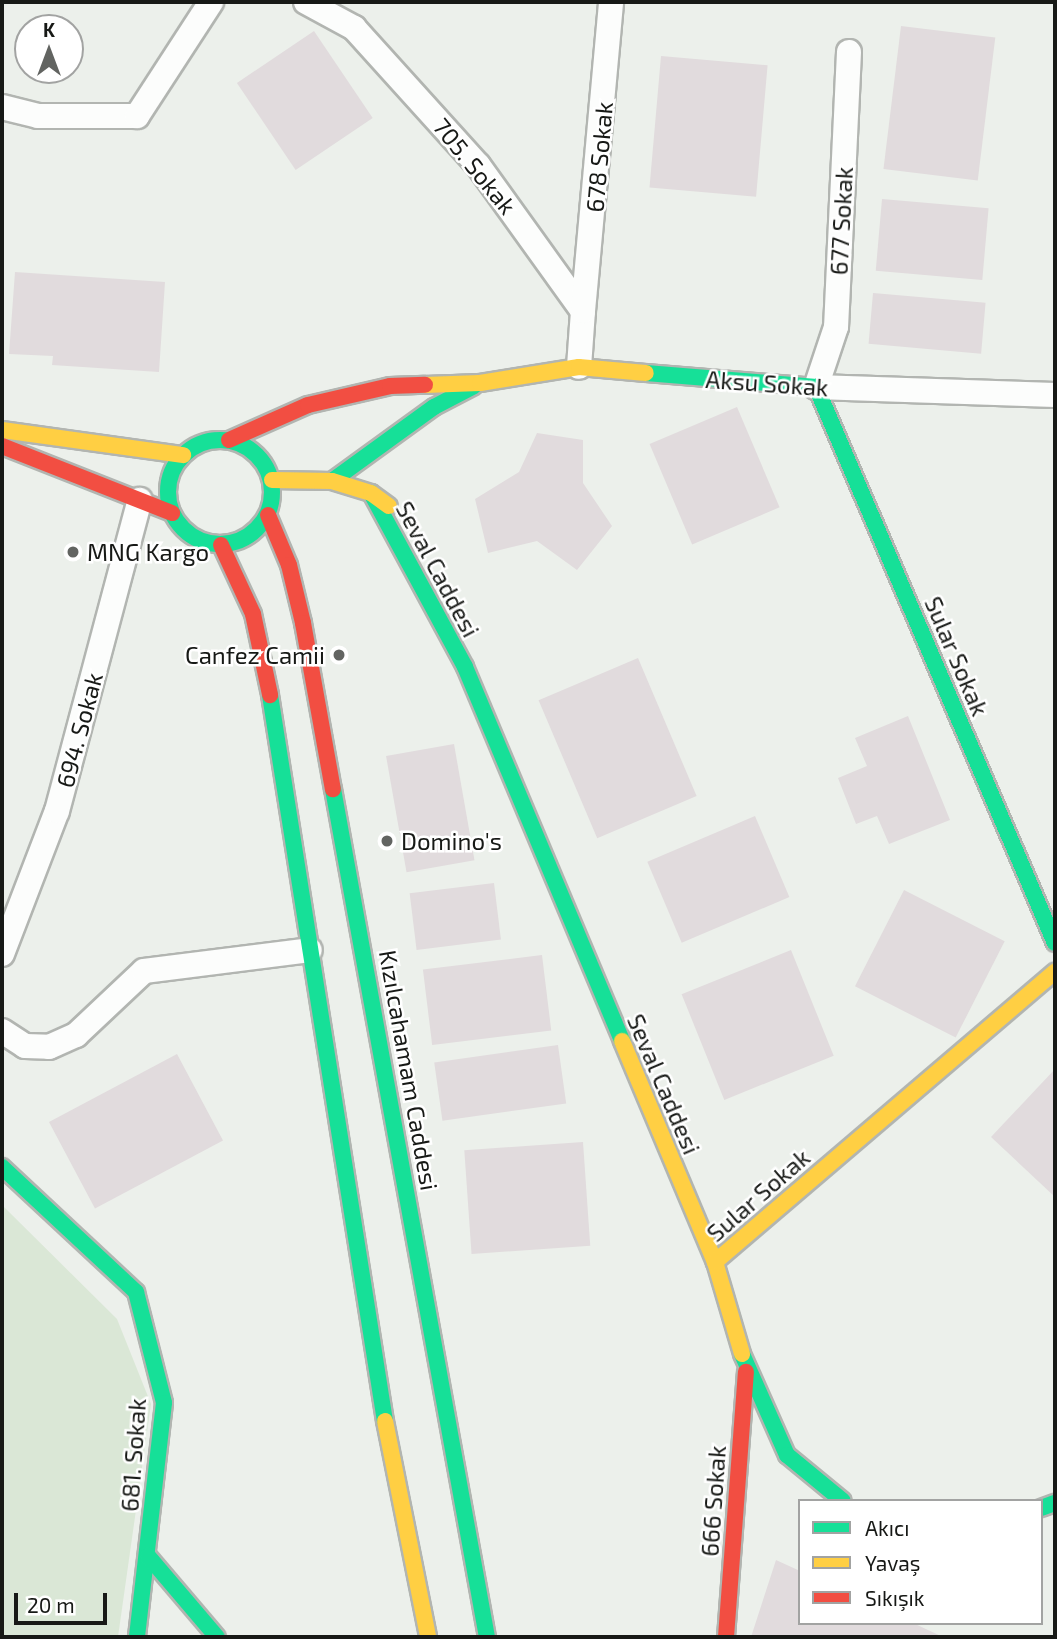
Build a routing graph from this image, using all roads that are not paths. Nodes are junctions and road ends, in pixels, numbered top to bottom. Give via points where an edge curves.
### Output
1 (211, 2) edge
2 (306, 2) edge
3 (611, 2) edge
4 (849, 52) dead end
5 (2, 107) edge
6 (583, 311) junction
7 (579, 367) junction
8 (480, 383) junction
9 (816, 387) junction
10 (1055, 395) edge
11 (2, 430) edge
12 (229, 440) junction
13 (2, 446) edge
14 (183, 455) junction
15 (272, 480) junction
16 (332, 481) junction
17 (371, 492) junction
18 (140, 500) junction
19 (172, 513) junction
20 (268, 515) junction
21 (402, 516) dead end
22 (221, 545) junction
23 (443, 592) dead end
24 (465, 667) junction
25 (1055, 943) edge
26 (310, 950) junction
27 (2, 954) edge
28 (1055, 972) edge
29 (2, 1031) edge
30 (2, 1167) edge
31 (715, 1262) junction
32 (746, 1368) junction
33 (841, 1499) edge
34 (148, 1556) junction
35 (137, 1637) edge
36 (217, 1637) edge
37 (428, 1637) edge
38 (487, 1637) edge
39 (726, 1637) edge

1 - 5 street via 137,116 38,116
2 - 6 street, 705. Sokak via 354,28 478,164
3 - 6 street, 678 Sokak
4 - 9 street, 677 Sokak via 836,327
6 - 7 street
7 - 8 main road, Aksu Sokak
7 - 9 main road, Aksu Sokak
8 - 12 main road, Aksu Sokak via 390,386 308,405
8 - 16 main road, Aksu Sokak via 434,407
9 - 10 street, Aksu Sokak
9 - 25 main road, Sular Sokak
11 - 14 main road
12 - 14 main road via 204,443
12 - 15 main road via 260,458
13 - 18 main road
14 - 19 main road via 168,482
15 - 16 main road, Seval Caddesi
15 - 20 main road
16 - 17 main road, Seval Caddesi
17 - 21 main road, Seval Caddesi
17 - 24 main road, Seval Caddesi
18 - 19 main road
18 - 27 street, 694. Sokak via 57,811
19 - 22 main road via 192,536
20 - 22 main road via 249,536
20 - 38 main road, Kızılcahamam Caddesi via 289,565 303,623
22 - 26 main road via 253,614
23 - 24 main road, Seval Caddesi
24 - 31 main road, Seval Caddesi
26 - 29 street via 145,971 76,1035 49,1047 25,1046
26 - 37 main road via 352,1234 408,1557
28 - 31 main road, Sular Sokak
30 - 34 main road, 681. Sokak via 136,1293 164,1403
31 - 32 main road, Seval Caddesi
32 - 33 main road, Seval Caddesi via 787,1455
32 - 39 main road, 666 Sokak
34 - 35 main road, 681. Sokak
34 - 36 main road

